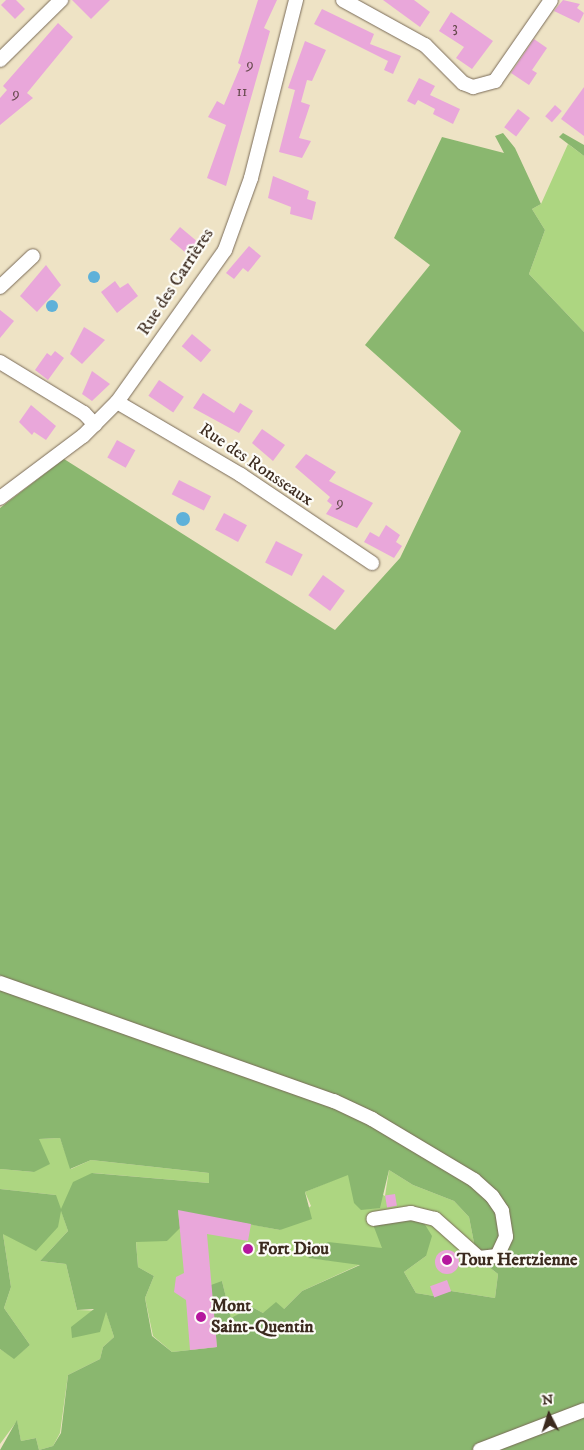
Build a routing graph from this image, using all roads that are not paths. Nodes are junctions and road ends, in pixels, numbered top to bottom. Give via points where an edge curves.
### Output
1 (61, 0) edge
2 (296, 0) edge
3 (343, 0) edge
4 (551, 0) edge
5 (0, 60) edge
6 (33, 256) dead end
7 (0, 287) edge
8 (0, 362) edge
9 (117, 402) junction
10 (95, 425) junction
11 (0, 498) edge
12 (372, 563) dead end
13 (0, 983) edge
14 (373, 1219) dead end
15 (584, 1410) edge
16 (480, 1450) edge

1 - 5 street
2 - 9 street, Rue des Carrières via 251,178 224,250
3 - 4 street via 384,19 425,45 463,84 485,87 495,81
6 - 7 street
8 - 10 street via 84,413
9 - 10 street, Rue des Carrières
9 - 12 street, Rue des Ronsseaux via 208,454
10 - 11 street, Rue des Carrières
13 - 14 street via 334,1101 372,1119 474,1180 492,1196 502,1211 506,1237 497,1256 479,1258 434,1219 411,1213
15 - 16 street

